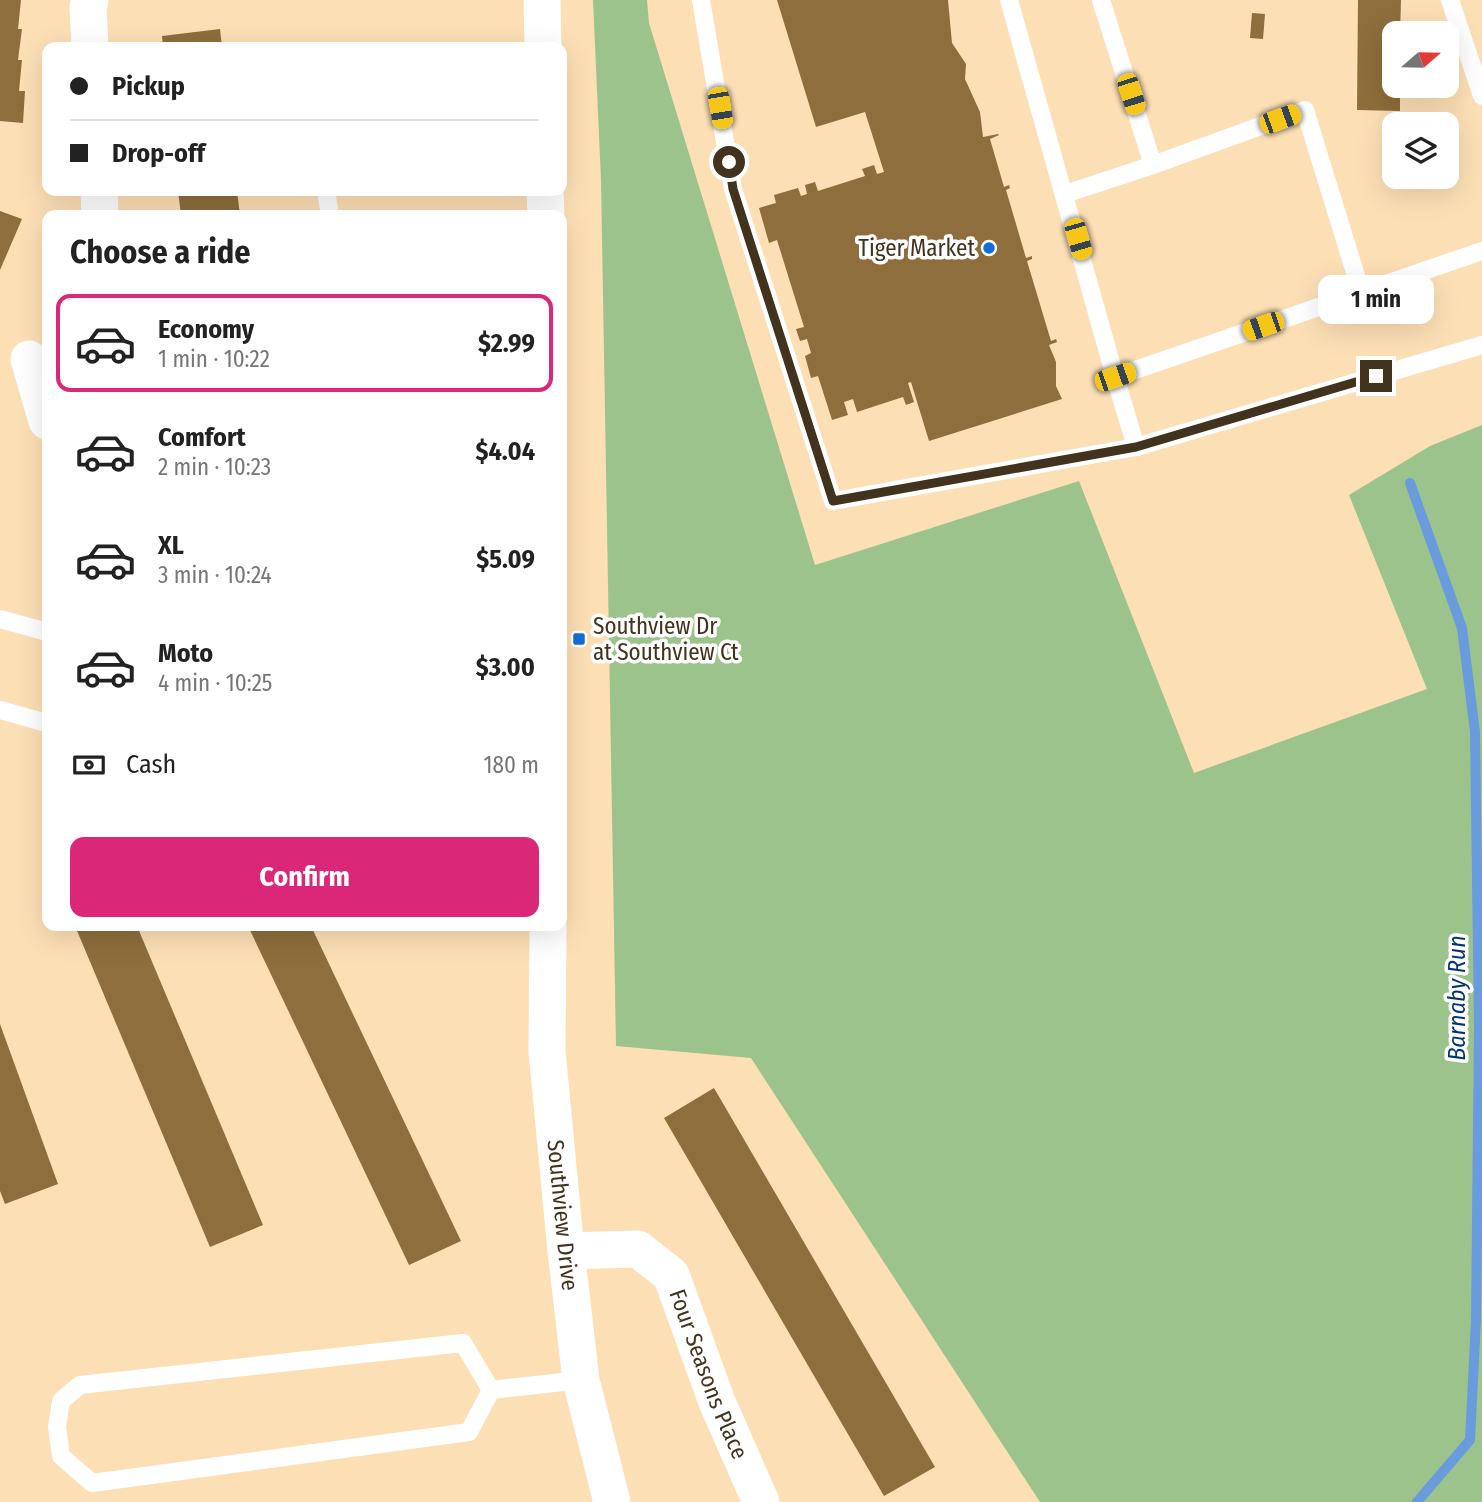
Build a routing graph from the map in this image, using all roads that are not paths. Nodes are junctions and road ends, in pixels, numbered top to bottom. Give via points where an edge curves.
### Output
1 (90, 0) edge
2 (542, 0) edge
3 (701, 0) edge
4 (1009, 0) edge
5 (1101, 0) edge
6 (1450, 0) edge
7 (90, 42) edge
8 (543, 42) edge
9 (1482, 96) edge
10 (1153, 165) junction
11 (1065, 194) junction
12 (1482, 251) edge
13 (1362, 292) junction
14 (1482, 345) edge
15 (25, 349) edge
16 (1115, 377) junction
17 (42, 405) edge
18 (1136, 447) junction
19 (0, 619) edge
20 (42, 631) edge
21 (0, 710) edge
22 (42, 722) edge
23 (548, 931) edge
24 (566, 1251) junction
25 (582, 1380) junction
26 (491, 1390) junction
27 (612, 1502) edge
28 (761, 1502) edge

1 - 7 street
2 - 8 street
3 - 18 lane via 733,189 833,501
4 - 11 lane
5 - 10 lane
6 - 9 lane
10 - 11 lane
10 - 13 lane via 1305,110
11 - 16 lane
12 - 13 lane
13 - 16 lane
14 - 18 lane
15 - 17 street
16 - 18 lane
19 - 20 lane
21 - 22 lane
23 - 24 street, Southview Drive via 547,1051
24 - 25 street, Southview Drive
24 - 28 street, Four Seasons Place via 638,1249 671,1275 717,1402
25 - 26 lane
25 - 27 street, Southview Drive
26 - 26 lane via 469,1432 92,1483 61,1456 57,1427 61,1401 80,1385 463,1343

